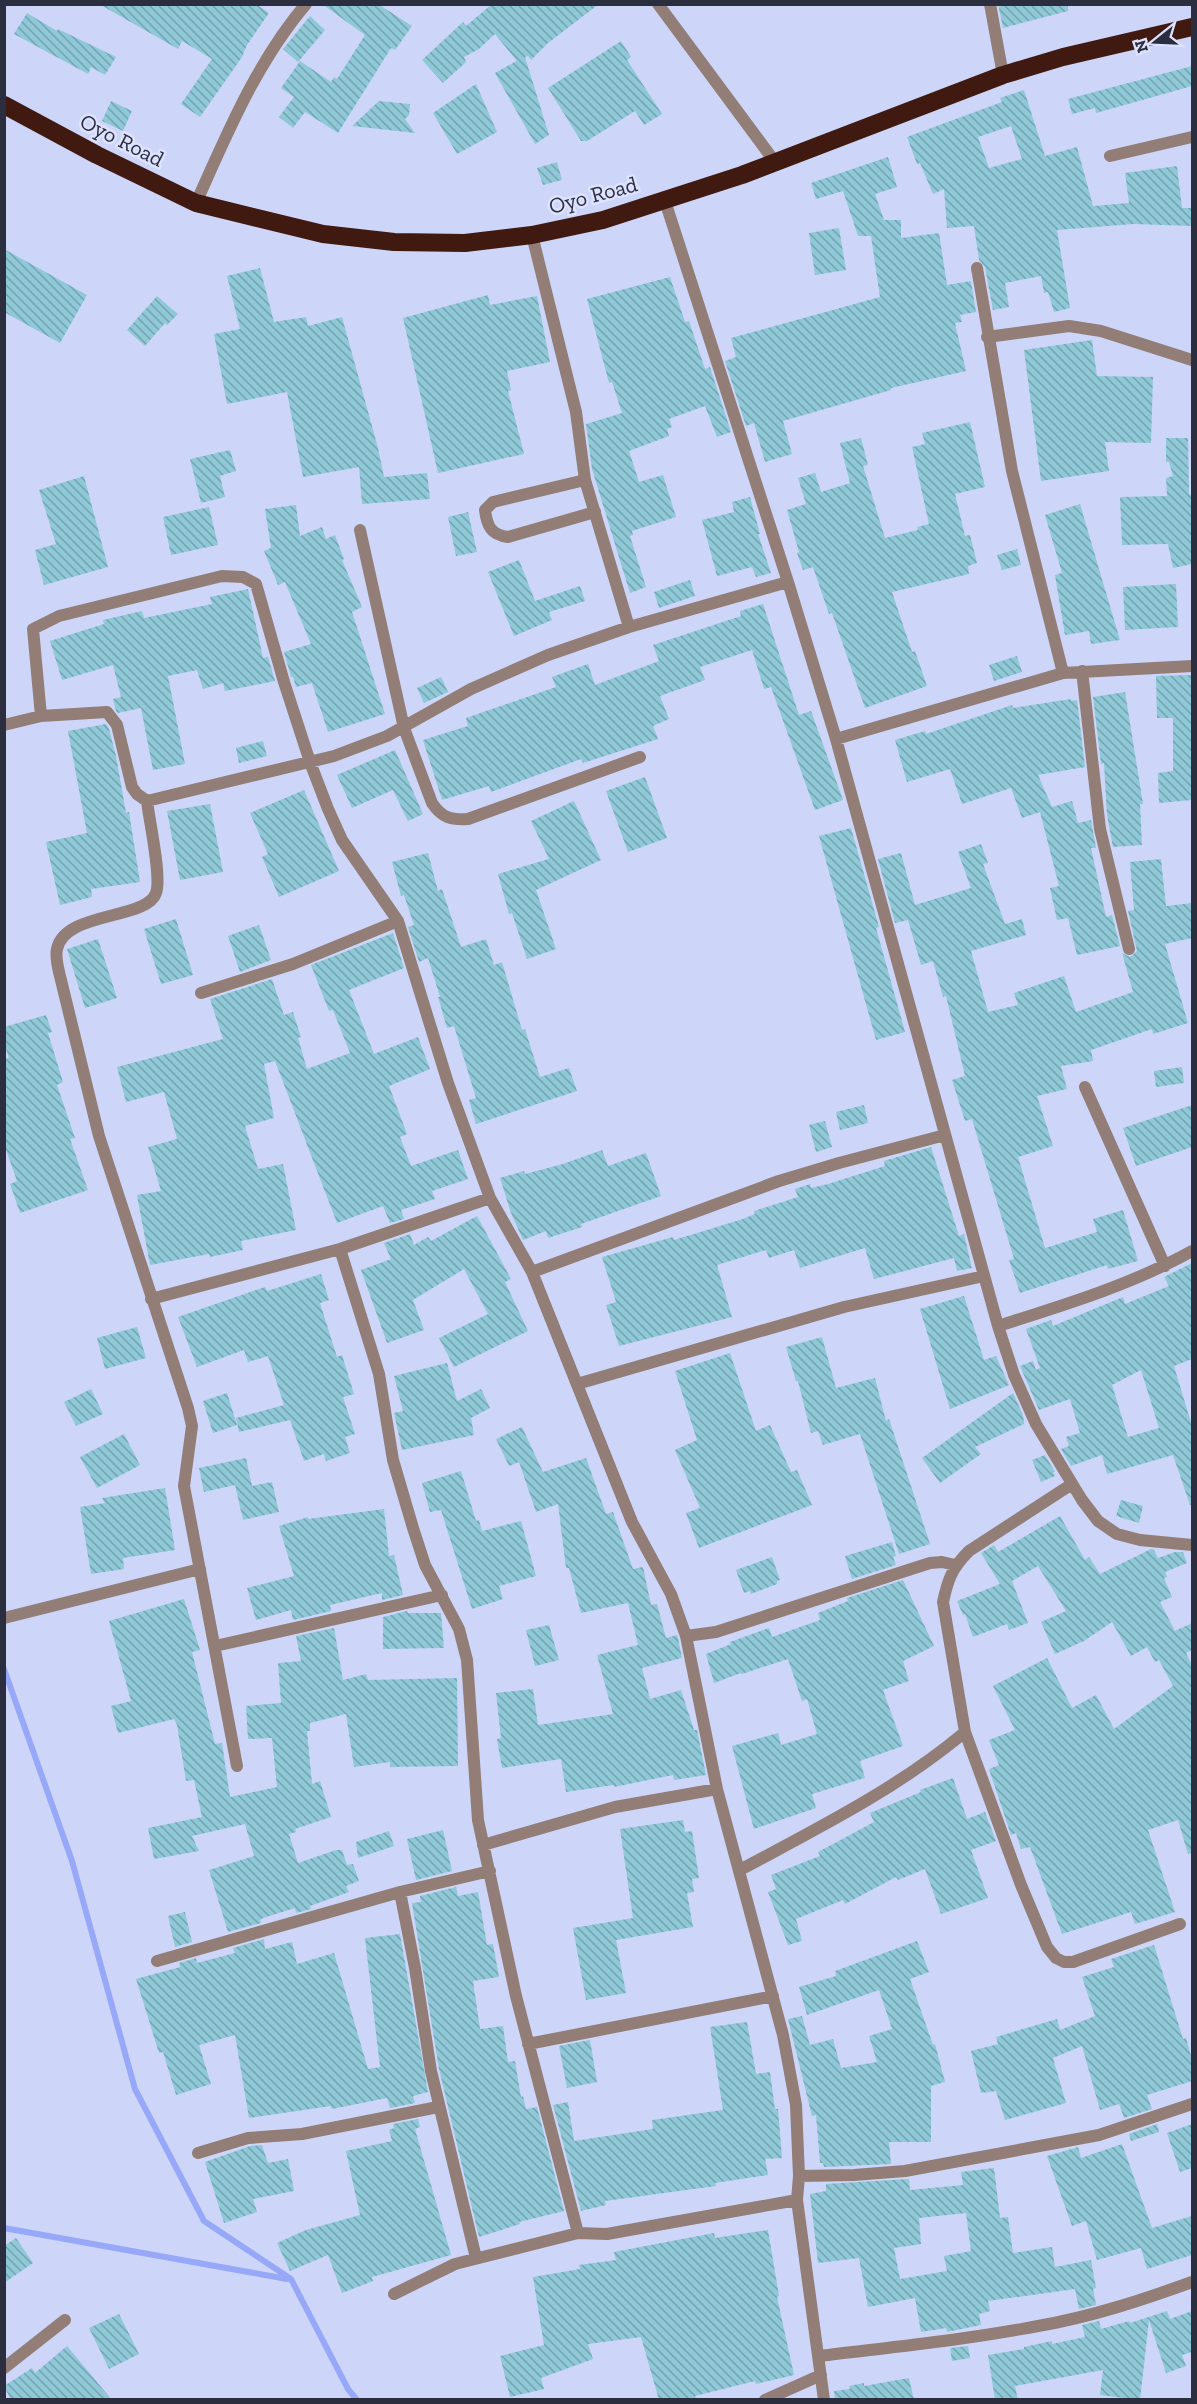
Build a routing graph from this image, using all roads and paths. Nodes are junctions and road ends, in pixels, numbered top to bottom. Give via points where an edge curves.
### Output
1 (306, 4) edge
2 (658, 4) edge
3 (990, 4) edge
4 (1192, 27) edge
5 (1003, 75) junction
6 (4, 105) edge
7 (1192, 137) edge
8 (1110, 156) dead end
9 (775, 162) junction
10 (665, 201) junction
11 (196, 203) junction
12 (532, 235) junction
13 (977, 268) dead end
14 (987, 337) junction
15 (1192, 360) edge
16 (585, 480) junction
17 (595, 512) junction
18 (360, 530) dead end
19 (788, 582) junction
20 (629, 627) junction
21 (1192, 666) edge
22 (1082, 671) junction
23 (1063, 673) junction
24 (41, 716) junction
25 (4, 725) edge
26 (404, 728) junction
27 (836, 739) junction
28 (640, 757) dead end
29 (310, 762) junction
30 (147, 801) junction
31 (398, 921) junction
32 (1129, 949) dead end
33 (201, 993) dead end
34 (1085, 1087) dead end
35 (945, 1136) junction
36 (490, 1198) junction
37 (340, 1249) junction
38 (1192, 1251) edge
39 (1165, 1266) junction
40 (532, 1272) junction
41 (984, 1276) junction
42 (151, 1299) junction
43 (998, 1326) junction
44 (577, 1384) junction
45 (1072, 1484) junction
46 (1192, 1545) edge
47 (956, 1565) junction
48 (200, 1569) junction
49 (442, 1595) junction
50 (4, 1618) edge
51 (686, 1635) junction
52 (215, 1646) junction
53 (965, 1732) junction
54 (237, 1766) dead end
55 (717, 1789) junction
56 (483, 1845) junction
57 (740, 1870) junction
58 (490, 1871) junction
59 (400, 1892) junction
60 (1180, 1924) dead end
61 (157, 1961) dead end
62 (773, 1996) junction
63 (528, 2044) junction
64 (1192, 2104) edge
65 (438, 2107) junction
66 (198, 2153) dead end
67 (799, 2176) junction
68 (797, 2199) junction
69 (578, 2233) junction
70 (476, 2258) junction
71 (1192, 2282) edge
72 (394, 2294) dead end
73 (65, 2320) dead end
74 (819, 2356) junction
75 (4, 2368) edge
76 (821, 2375) junction
77 (765, 2400) edge
78 (824, 2400) edge

1 - 11 street via 270,53 241,103
2 - 9 street
3 - 5 street
4 - 5 highway, Oyo Road
5 - 9 highway, Oyo Road
6 - 11 highway, Oyo Road
7 - 8 street
9 - 10 highway, Oyo Road
10 - 12 highway, Oyo Road via 603,220
10 - 19 street
11 - 12 highway, Oyo Road via 323,234 394,242 465,243
12 - 16 street via 576,412
13 - 14 street
14 - 15 street via 1069,326 1101,331
14 - 23 street via 1015,482
16 - 17 street
16 - 17 street via 494,502 485,510 486,521 498,536 508,537
17 - 20 street
18 - 26 street
19 - 20 street
19 - 27 street
20 - 26 street via 502,674
21 - 22 street
22 - 23 street
22 - 32 street via 1100,829
23 - 27 street
24 - 25 street
24 - 29 street via 33,629 73,612 222,576 243,577 256,584
24 - 30 street via 107,712 117,725 132,787
26 - 28 street via 432,803 438,813 450,820 468,819
26 - 29 street
27 - 35 street
29 - 30 street
29 - 31 street via 342,840
30 - 42 street via 156,893 148,903 74,928 60,939 56,951 99,1136
31 - 33 street via 293,964
31 - 36 street via 448,1083
34 - 39 street
35 - 40 street via 779,1181
35 - 41 street
36 - 37 street
36 - 40 street
37 - 42 street
37 - 49 street via 379,1374 393,1460 425,1565
38 - 39 street
39 - 43 street via 1083,1299
40 - 44 street
41 - 43 street
41 - 44 street via 844,1307
42 - 48 street via 192,1426 184,1486
43 - 45 street via 1036,1425
44 - 51 street via 632,1522 672,1594
45 - 46 street via 1098,1521 1117,1534
45 - 47 street via 1009,1523
47 - 51 street via 930,1563 716,1632
47 - 53 street via 947,1581 943,1602
48 - 50 street
48 - 52 street
49 - 52 street
49 - 56 street via 459,1629 467,1660
51 - 55 street
52 - 54 street
53 - 57 street via 864,1803
53 - 60 street via 1021,1885 1047,1947 1056,1958 1072,1962
55 - 56 street via 615,1807
55 - 57 street
56 - 58 street
57 - 62 street
58 - 59 street
58 - 63 street
59 - 61 street
59 - 65 street
62 - 63 street
62 - 67 street via 796,2105
63 - 69 street
64 - 67 street via 1099,2135 916,2169
65 - 66 street via 302,2134 248,2138
65 - 70 street
67 - 68 street
68 - 69 street via 608,2234
68 - 74 street
69 - 70 street
70 - 72 street via 447,2267
71 - 74 street via 1134,2303 1040,2326
73 - 75 street
74 - 76 street
76 - 77 street
76 - 78 street

